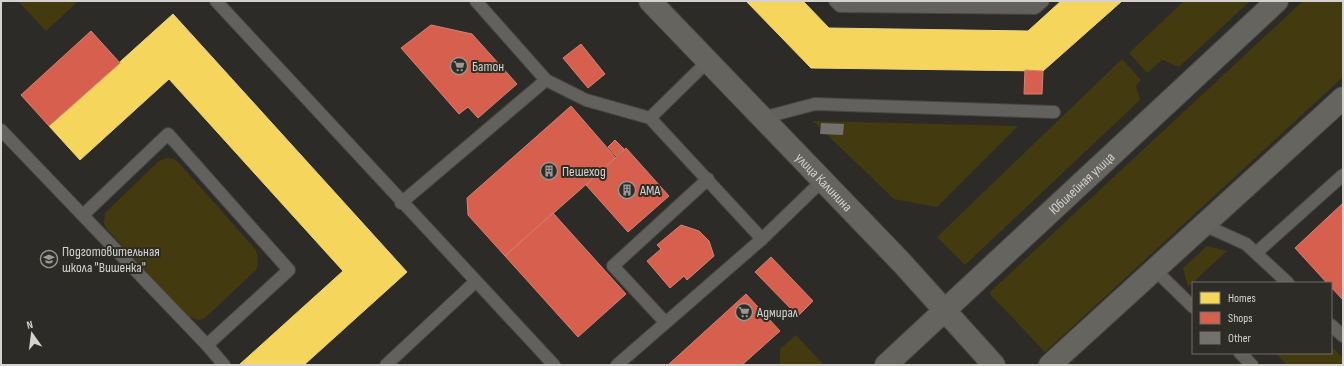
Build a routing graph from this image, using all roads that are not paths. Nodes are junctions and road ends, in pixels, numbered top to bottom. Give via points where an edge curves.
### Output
1 (216, 1) edge
2 (476, 1) edge
3 (650, 1) edge
4 (836, 1) edge
5 (1043, 1) edge
6 (1277, 1) edge
7 (707, 62) junction
8 (546, 80) junction
9 (1343, 98) edge
10 (1054, 112) dead end
11 (650, 118) junction
12 (762, 118) junction
13 (1, 130) edge
14 (1343, 174) edge
15 (708, 179) junction
16 (822, 181) junction
17 (401, 202) junction
18 (83, 214) junction
19 (1204, 225) junction
20 (762, 238) junction
21 (1256, 253) junction
22 (1155, 270) junction
23 (475, 282) junction
24 (1287, 282) edge
25 (1192, 306) edge
26 (945, 311) junction
27 (665, 322) junction
28 (1332, 326) edge
29 (1343, 336) edge
30 (207, 345) junction
31 (1241, 354) edge
32 (224, 365) edge
33 (386, 365) edge
34 (554, 365) edge
35 (618, 365) edge
36 (886, 365) edge
37 (994, 365) edge
38 (1050, 365) edge
39 (1252, 365) edge

1 - 17 lane
2 - 8 lane
3 - 7 main road, улица Калинина
4 - 5 lane via 840,6 1035,8
6 - 26 main road, Юбилейная улица
7 - 11 lane
7 - 12 main road, улица Калинина
8 - 11 lane via 586,100
8 - 17 lane
9 - 19 main road
10 - 12 lane via 815,104
11 - 15 lane
12 - 16 main road, улица Калинина
13 - 18 lane
14 - 21 lane
15 - 20 lane
15 - 27 lane via 613,266
16 - 20 lane
16 - 26 main road, улица Калинина
17 - 23 lane
18 - 30 lane
18 - 30 lane via 168,134 289,270
19 - 21 lane via 1246,244
19 - 22 main road
20 - 27 lane
21 - 24 lane
22 - 25 lane
22 - 38 main road
23 - 33 lane
23 - 34 lane
26 - 36 main road, Юбилейная улица
26 - 37 main road, улица Калинина
27 - 35 lane
28 - 29 lane
30 - 32 lane
31 - 39 lane

